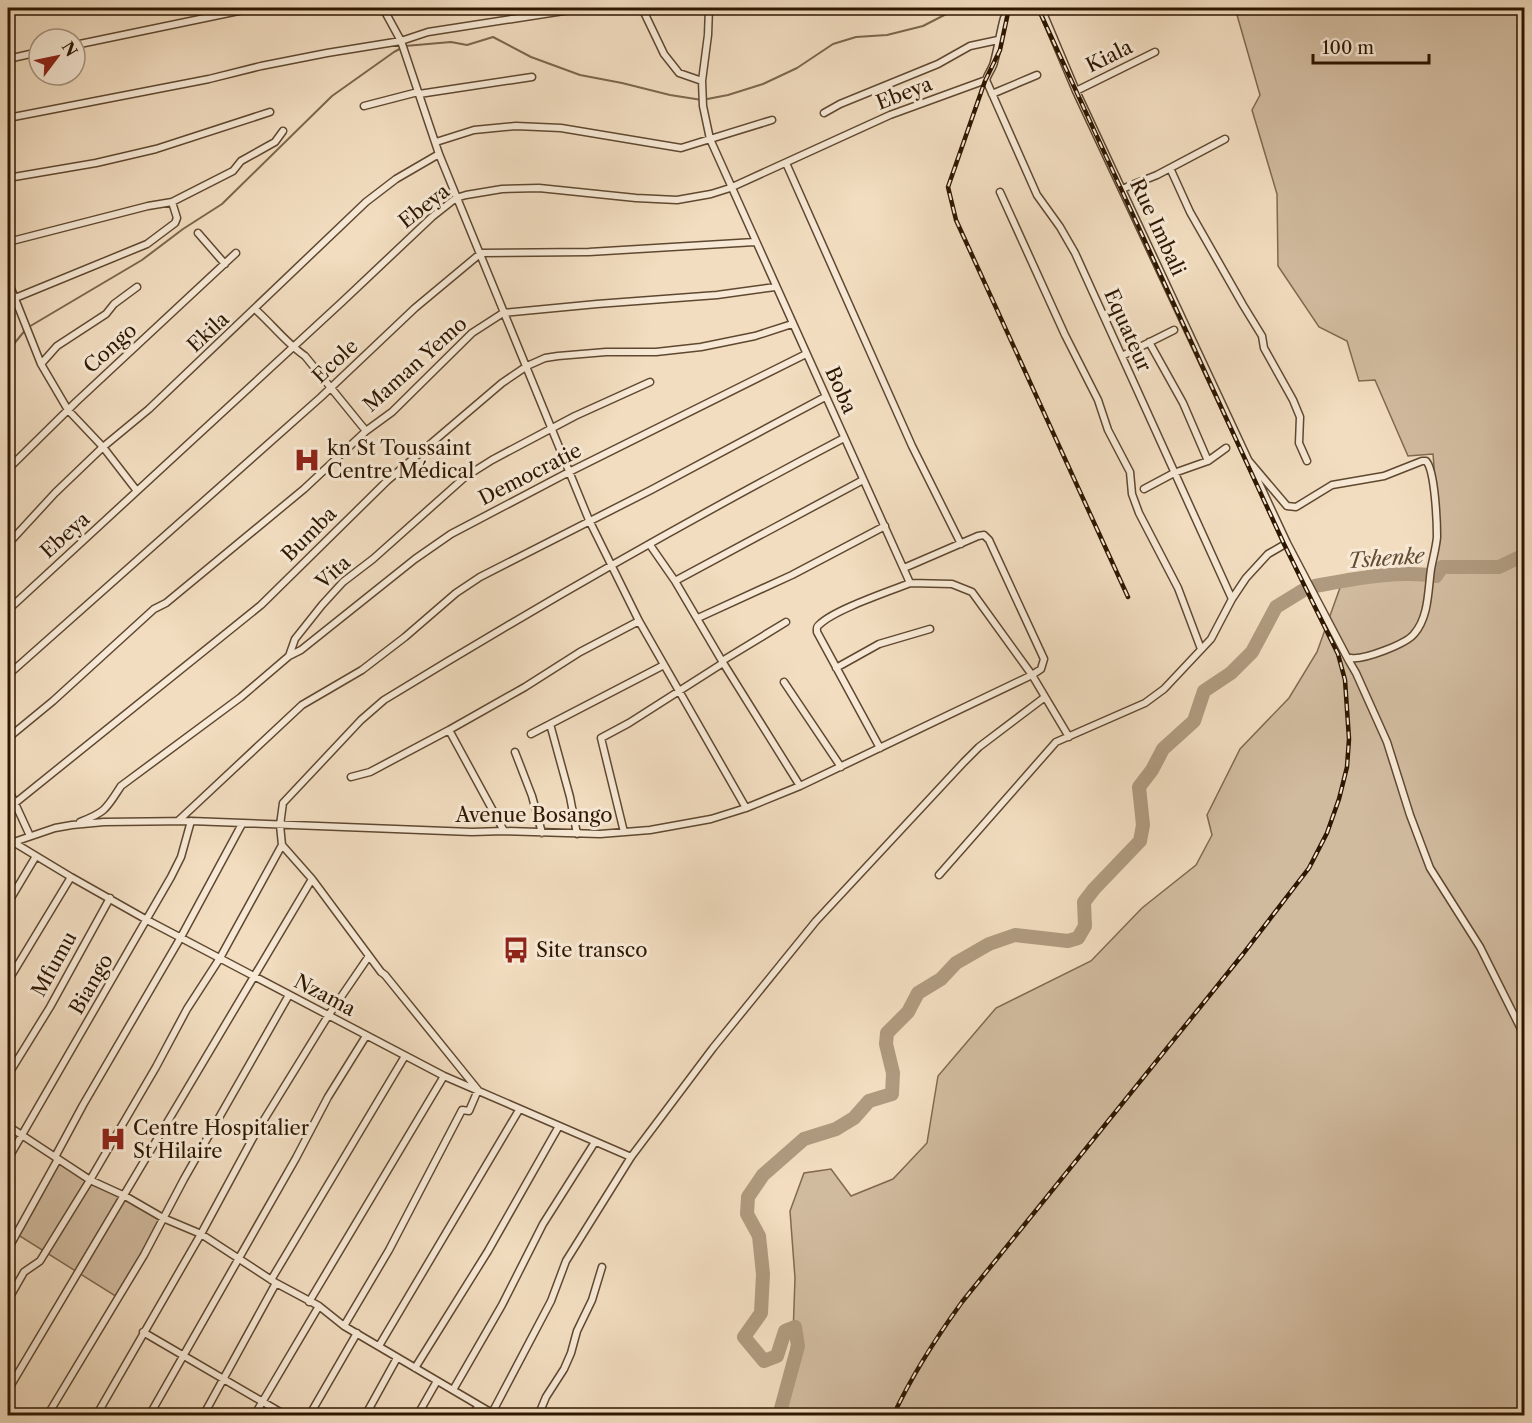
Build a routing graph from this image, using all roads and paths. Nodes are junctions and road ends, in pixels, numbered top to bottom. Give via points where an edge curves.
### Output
1 (253, 8) edge
2 (383, 8) edge
3 (583, 8) edge
4 (642, 8) edge
5 (709, 8) edge
6 (1041, 8) edge
7 (1004, 18) dead end
8 (998, 40) junction
9 (401, 41) junction
10 (87, 43) edge
11 (1155, 52) dead end
12 (27, 55) edge
13 (8, 59) edge
14 (1037, 75) dead end
15 (532, 77) dead end
16 (986, 80) junction
17 (702, 81) junction
18 (1076, 91) junction
19 (418, 93) junction
20 (992, 94) junction
21 (364, 106) dead end
22 (270, 112) dead end
23 (824, 113) dead end
24 (8, 118) edge
25 (772, 120) dead end
26 (283, 131) dead end
27 (710, 139) junction
28 (1225, 139) dead end
29 (436, 142) junction
30 (439, 154) junction
31 (786, 163) junction
32 (1170, 168) junction
33 (8, 178) edge
34 (730, 188) junction
35 (1122, 189) junction
36 (1000, 192) dead end
37 (456, 198) junction
38 (172, 202) junction
39 (198, 233) dead end
40 (8, 242) edge
41 (755, 242) junction
42 (237, 253) dead end
43 (481, 254) junction
44 (225, 264) junction
45 (8, 281) edge
46 (137, 287) dead end
47 (776, 287) junction
48 (10, 300) edge
49 (255, 309) junction
50 (503, 313) junction
51 (792, 324) junction
52 (1174, 330) dead end
53 (1149, 342) junction
54 (292, 347) junction
55 (806, 354) junction
56 (1122, 356) junction
57 (41, 364) junction
58 (527, 366) junction
59 (650, 382) dead end
60 (330, 387) junction
61 (825, 397) junction
62 (68, 410) junction
63 (552, 428) junction
64 (366, 430) junction
65 (844, 438) junction
66 (103, 447) junction
67 (1226, 448) dead end
68 (1248, 460) junction
69 (1208, 461) junction
70 (1307, 461) dead end
71 (8, 469) edge
72 (569, 472) junction
73 (1174, 473) junction
74 (863, 480) junction
75 (1144, 489) dead end
76 (137, 491) junction
77 (590, 520) junction
78 (885, 526) junction
79 (1287, 543) junction
80 (8, 544) edge
81 (961, 544) junction
82 (650, 545) junction
83 (612, 567) junction
84 (904, 568) junction
85 (675, 581) junction
86 (910, 583) junction
87 (1232, 599) junction
88 (8, 610) edge
89 (698, 618) junction
90 (639, 621) junction
91 (786, 622) dead end
92 (930, 629) dead end
93 (1201, 649) junction
94 (289, 656) junction
95 (1349, 661) junction
96 (723, 662) junction
97 (664, 664) junction
98 (836, 668) junction
99 (8, 675) edge
100 (1032, 675) junction
101 (784, 682) dead end
102 (679, 692) junction
103 (1045, 697) junction
104 (550, 724) junction
105 (449, 730) junction
106 (531, 734) dead end
107 (1069, 737) junction
108 (8, 738) edge
109 (880, 747) junction
110 (515, 752) dead end
111 (841, 767) junction
112 (351, 777) dead end
113 (800, 786) junction
114 (8, 788) edge
115 (14, 804) junction
116 (747, 808) junction
117 (178, 821) junction
118 (191, 821) junction
119 (242, 824) junction
120 (72, 825) junction
121 (280, 825) junction
122 (504, 831) junction
123 (624, 832) junction
124 (542, 833) junction
125 (577, 834) junction
126 (30, 836) junction
127 (10, 843) edge
128 (282, 845) junction
129 (36, 856) junction
130 (939, 875) dead end
131 (71, 877) junction
132 (312, 879) junction
133 (110, 898) junction
134 (8, 903) edge
135 (147, 920) junction
136 (181, 937) junction
137 (369, 956) junction
138 (220, 958) junction
139 (255, 977) junction
140 (8, 981) edge
141 (290, 995) junction
142 (328, 1016) junction
143 (1524, 1035) edge
144 (366, 1036) junction
145 (405, 1056) junction
146 (8, 1075) edge
147 (444, 1076) junction
148 (478, 1090) junction
149 (519, 1110) junction
150 (8, 1126) edge
151 (559, 1126) junction
152 (22, 1135) junction
153 (596, 1142) junction
154 (631, 1157) junction
155 (57, 1158) junction
156 (8, 1159) edge
157 (90, 1180) junction
158 (125, 1196) junction
159 (163, 1218) junction
160 (201, 1234) junction
161 (8, 1249) edge
162 (237, 1259) junction
163 (602, 1267) dead end
164 (274, 1281) junction
165 (8, 1300) edge
166 (309, 1302) junction
167 (319, 1306) junction
168 (344, 1326) junction
169 (143, 1332) junction
170 (357, 1333) junction
171 (379, 1346) junction
172 (183, 1355) junction
173 (397, 1358) junction
174 (415, 1368) junction
175 (224, 1380) junction
176 (437, 1381) junction
177 (8, 1390) edge
178 (453, 1390) junction
179 (262, 1401) junction
180 (478, 1406) junction
181 (494, 1414) edge
182 (47, 1416) edge
183 (96, 1416) edge
184 (149, 1416) edge
185 (203, 1416) edge
186 (254, 1416) edge
187 (287, 1416) edge
188 (309, 1416) edge
189 (365, 1416) edge
190 (417, 1416) edge
191 (472, 1416) edge
192 (538, 1416) edge

1 - 10 street
2 - 9 street
3 - 9 street via 464,25
4 - 17 street via 661,48 679,73
5 - 17 street, Boba
6 - 18 street, Rue Imbali
7 - 8 street
8 - 16 street via 994,66
8 - 23 street via 970,46 938,64
9 - 19 street
9 - 24 street
11 - 18 street, Kiala
12 - 13 street
14 - 20 street
15 - 19 street
16 - 20 street, Equateur
16 - 31 street, Ebeya via 890,115
17 - 27 street, Boba
18 - 35 street, Rue Imbali
19 - 21 street
19 - 29 street
20 - 56 street, Equateur via 1037,195 1075,252
22 - 33 street via 156,149
25 - 27 street
26 - 38 street via 275,142 241,161 233,171
27 - 29 street via 681,148 561,128 516,126 474,130
27 - 34 street, Boba
28 - 32 street
29 - 30 street
30 - 37 street
30 - 49 street, Ekila via 374,196
31 - 34 street, Ebeya
31 - 81 street via 912,446
32 - 35 street
32 - 70 street via 1190,212 1263,336 1264,348 1293,400 1300,417 1299,442
34 - 37 street, Ebeya via 677,200 539,188 491,190
34 - 41 street, Boba
35 - 68 street, Rue Imbali
36 - 93 street via 1130,472 1139,513 1178,588
37 - 43 street
37 - 54 street, Ebeya
38 - 40 street
38 - 48 street via 176,224 147,244
39 - 44 street
41 - 43 street
41 - 47 street, Boba
42 - 44 street, Congo
43 - 50 street
43 - 60 street, Ecole via 415,308
44 - 62 street, Congo
45 - 48 street
46 - 57 street via 106,314 57,346
47 - 50 street, Maman Yemo
47 - 51 street, Boba
48 - 57 street via 27,328
49 - 54 street
49 - 66 street, Ekila
50 - 58 street
50 - 64 street, Maman Yemo via 472,333 392,412
51 - 55 street, Boba
51 - 58 street, Bumba via 701,347 558,356
52 - 53 street
53 - 56 street
53 - 69 street via 1183,403
54 - 60 street via 305,356
54 - 76 street, Ebeya
55 - 61 street, Boba
55 - 72 street, Democratie
56 - 73 street, Equateur
57 - 62 street
58 - 63 street
58 - 115 street, Bumba via 387,481 261,605
59 - 63 street, Vita
60 - 64 street
60 - 99 street, Ecole
61 - 65 street, Boba
61 - 77 street
62 - 66 street
62 - 71 street, Congo
63 - 72 street
63 - 94 street, Vita via 477,469 416,519 322,605 295,639
64 - 108 street, Maman Yemo via 304,489 154,609
65 - 74 street, Boba
65 - 82 street
66 - 76 street
66 - 80 street, Ekila
67 - 69 street
68 - 79 street, Rue Imbali
68 - 95 street via 1291,508 1332,486 1384,477 1426,461 1431,468 1437,537 1425,610 1413,636
69 - 73 street
72 - 77 street
72 - 94 street, Democratie via 452,534
73 - 75 street
73 - 87 street, Equateur
74 - 78 street, Boba
74 - 85 street
76 - 88 street, Ebeya
77 - 83 street
77 - 117 street via 480,577 362,670 302,705
78 - 84 street, Boba
78 - 89 street
79 - 87 street via 1257,565
79 - 95 street, Rue Imbali
81 - 84 street
81 - 100 street via 978,536 989,540 1044,659 1041,669
82 - 83 street
82 - 85 street
83 - 90 street
83 - 121 street via 372,709 283,803
84 - 86 street, Boba
85 - 89 street
86 - 98 street via 820,624 817,632
86 - 100 street via 952,584 972,592
87 - 93 street
89 - 96 street
90 - 97 street
90 - 105 street
91 - 96 street
92 - 98 street via 879,644
93 - 107 street via 1164,689 1145,703
94 - 120 street, Vita via 241,697 121,786 99,815
95 - 143 street, Rue Imbali via 1387,742 1430,868 1484,954
96 - 102 street
96 - 113 street
97 - 102 street
97 - 104 street
98 - 109 street
100 - 103 street
100 - 109 street, Avenue Bosango
101 - 111 street
102 - 116 street
102 - 123 street via 601,738
103 - 107 street
103 - 154 street via 980,747 816,921
104 - 106 street
104 - 125 street
105 - 112 street via 370,772
105 - 122 street
107 - 130 street via 1056,742
109 - 111 street, Avenue Bosango
110 - 124 street
111 - 113 street, Avenue Bosango
113 - 116 street, Avenue Bosango
114 - 115 street
115 - 126 street
116 - 123 street, Avenue Bosango via 711,819
117 - 118 street, Avenue Bosango
117 - 120 street, Avenue Bosango
118 - 119 street, Avenue Bosango
118 - 135 street, Biango via 181,857
119 - 121 street, Avenue Bosango
119 - 136 street
120 - 126 street, Avenue Bosango
121 - 122 street, Avenue Bosango
121 - 128 street
122 - 124 street, Avenue Bosango
123 - 125 street, Avenue Bosango
124 - 125 street, Avenue Bosango
126 - 127 street, Avenue Bosango
127 - 129 street, Nzama
128 - 132 street
128 - 138 street
129 - 131 street, Nzama
129 - 134 street
131 - 133 street, Nzama
131 - 140 street
132 - 137 street
132 - 139 street
133 - 135 street, Nzama
133 - 146 street, Mfumu
135 - 136 street, Nzama
135 - 152 street, Biango
136 - 138 street, Nzama
136 - 155 street via 83,1105
137 - 142 street
137 - 148 street
138 - 139 street, Nzama
138 - 157 street
139 - 141 street, Nzama
139 - 158 street
141 - 142 street, Nzama
141 - 159 street
142 - 144 street, Nzama
142 - 160 street via 254,1136
144 - 145 street, Nzama
144 - 162 street
145 - 147 street, Nzama
145 - 164 street
147 - 148 street, Nzama
147 - 166 street
148 - 149 street, Nzama
148 - 168 street via 469,1111 462,1110 389,1250
149 - 151 street, Nzama
149 - 171 street
150 - 152 street
151 - 153 street, Nzama
151 - 174 street
152 - 155 street
152 - 156 street, Biango
153 - 154 street, Nzama
153 - 178 street via 543,1224
154 - 181 street via 566,1261 551,1301
155 - 157 street
155 - 161 street
157 - 158 street
157 - 165 street via 40,1261 28,1267
158 - 159 street
158 - 177 street
159 - 160 street
159 - 182 street
160 - 162 street
160 - 169 street
162 - 164 street
162 - 172 street
163 - 192 street via 568,1361
164 - 166 street
164 - 175 street
166 - 167 street
167 - 168 street
167 - 179 street
168 - 170 street
169 - 172 street
169 - 183 street
170 - 171 street
170 - 188 street
171 - 173 street
172 - 175 street
172 - 184 street
173 - 174 street
173 - 189 street
174 - 176 street
175 - 179 street
175 - 185 street
176 - 178 street
176 - 190 street
178 - 180 street
179 - 186 street
179 - 187 street
180 - 181 street
180 - 191 street

